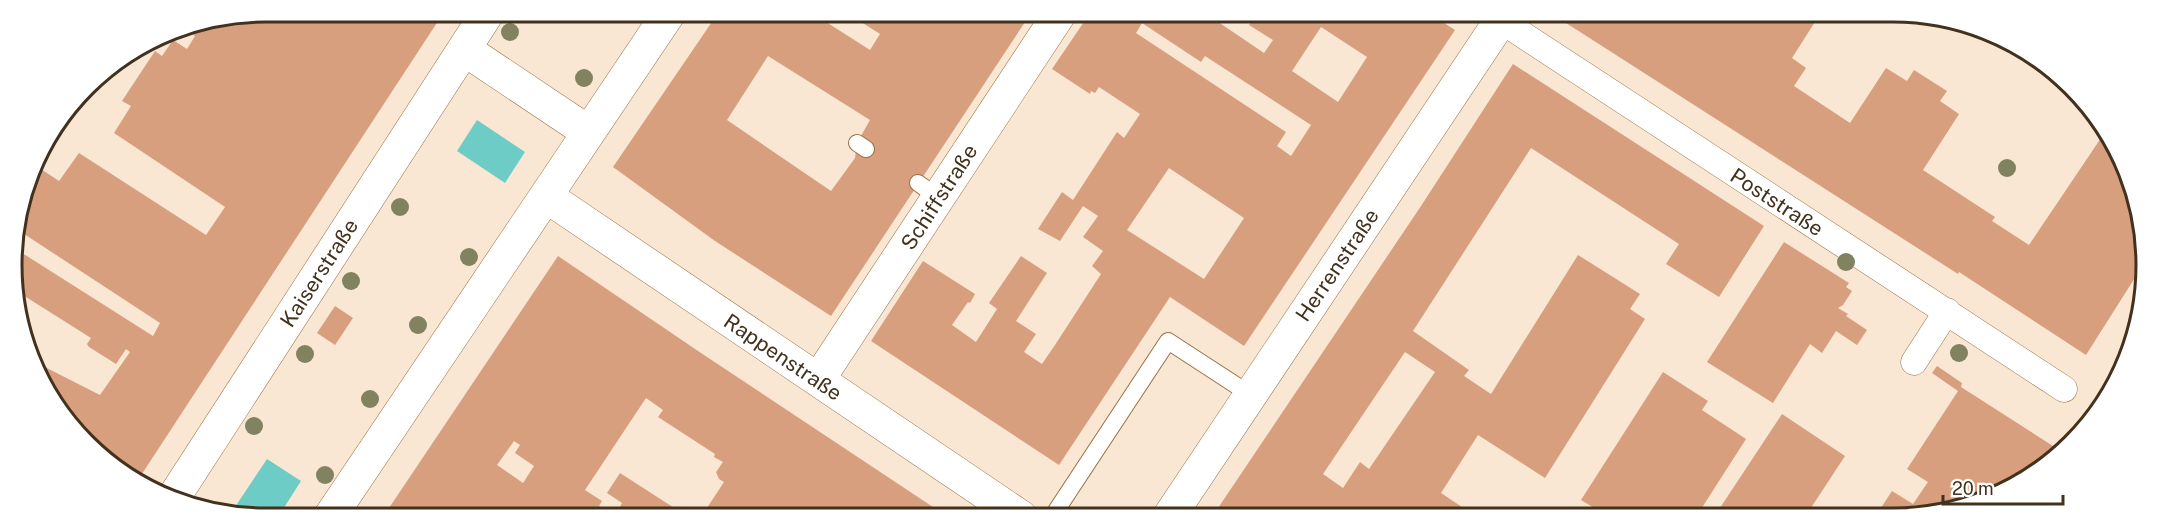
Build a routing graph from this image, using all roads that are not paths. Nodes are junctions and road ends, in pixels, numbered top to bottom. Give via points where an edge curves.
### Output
1 (482, 22) edge
2 (663, 22) edge
3 (1053, 22) edge
4 (1495, 22) edge
5 (1508, 22) edge
6 (464, 49) junction
7 (588, 132) junction
8 (546, 196) junction
9 (1947, 311) junction
10 (1914, 362) dead end
11 (818, 380) junction
12 (2064, 389) dead end
13 (1251, 395) junction
14 (177, 492) edge
15 (336, 508) edge
16 (1008, 508) edge
17 (1058, 508) edge
18 (1175, 508) edge

1 - 6 street, Kaiserstraße
2 - 7 street
3 - 11 street, Schiffstraße via 928,190
4 - 13 street, Herrenstraße
5 - 9 street, Poststraße
6 - 7 street
6 - 14 street, Kaiserstraße
7 - 8 street
8 - 11 street, Rappenstraße
8 - 15 street
9 - 10 street
9 - 12 street, Poststraße
11 - 16 street, Rappenstraße
13 - 17 lane via 1168,341
13 - 18 street, Herrenstraße

